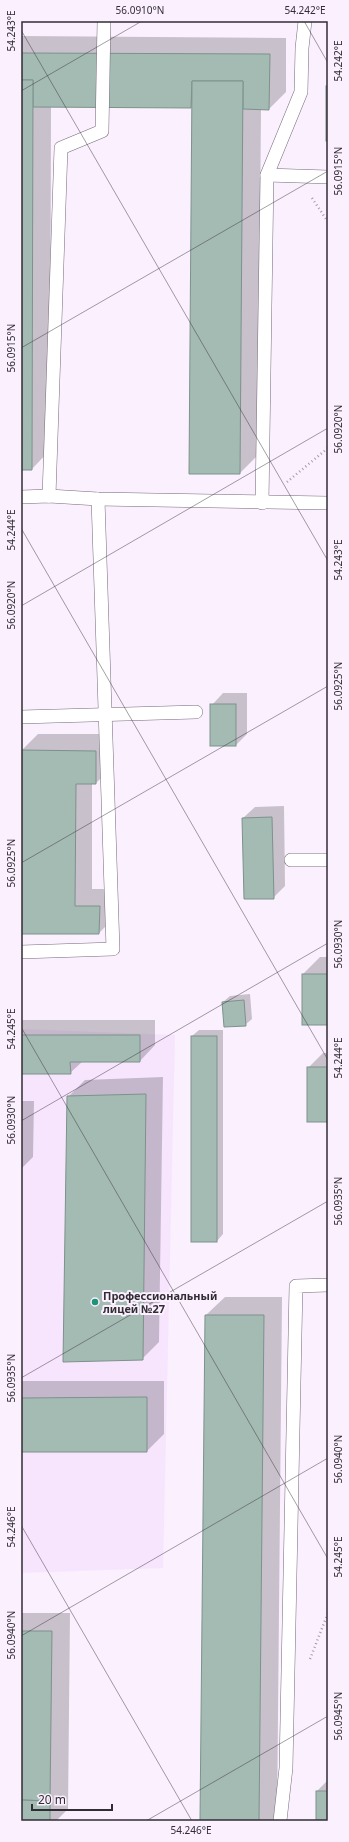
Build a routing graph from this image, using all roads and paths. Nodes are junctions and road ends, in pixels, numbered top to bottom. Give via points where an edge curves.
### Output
1 (104, 21) edge
2 (305, 21) edge
3 (267, 175) junction
4 (328, 176) edge
5 (328, 448) edge
6 (49, 496) junction
7 (21, 497) edge
8 (98, 499) junction
9 (262, 502) junction
10 (328, 503) edge
11 (196, 712) dead end
12 (106, 714) junction
13 (21, 717) edge
14 (291, 860) dead end
15 (328, 860) edge
16 (21, 952) edge
17 (328, 1285) edge
18 (280, 1821) edge

1 - 6 lane via 102,131 61,148
2 - 3 lane via 301,92
3 - 4 lane
3 - 9 lane
5 - 9 path
6 - 7 lane
6 - 8 lane
8 - 9 lane
8 - 12 lane
9 - 10 lane
11 - 12 lane
12 - 13 lane
12 - 16 lane via 113,949
14 - 15 lane
17 - 18 lane via 296,1286 286,1768

